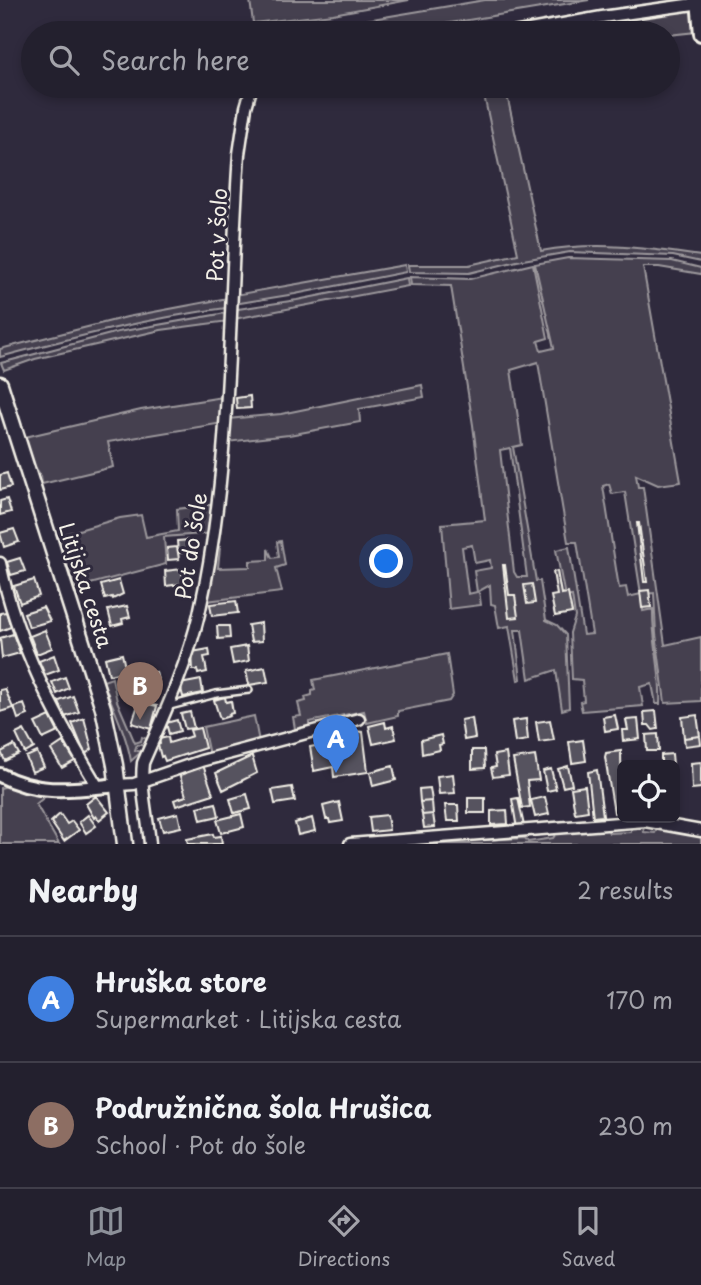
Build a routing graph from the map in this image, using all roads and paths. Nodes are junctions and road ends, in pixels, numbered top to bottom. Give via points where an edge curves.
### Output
1 (699, 2) edge
2 (580, 21) edge
3 (701, 34) edge
4 (249, 98) edge
5 (0, 384) edge
6 (226, 387) joint
7 (0, 564) edge
8 (249, 690) dead end
9 (166, 706) junction
10 (359, 719) dead end
11 (0, 775) edge
12 (141, 782) junction
13 (118, 785) junction
14 (98, 787) junction
15 (701, 831) edge
16 (125, 844) edge
17 (150, 844) edge
18 (350, 844) edge

1 - 2 street
1 - 3 street
4 - 6 street, Pot v šolo via 239,154
5 - 13 main road, Litijska cesta via 96,685
6 - 9 street, Pot do šole via 209,565 190,646
7 - 14 street via 30,661 54,713
8 - 9 lane
9 - 12 street, Pot do šole via 143,763
10 - 12 street via 201,761
11 - 14 street via 46,790
12 - 13 street
12 - 17 street
13 - 14 street
13 - 16 main road, Litijska cesta
15 - 18 street via 645,821

